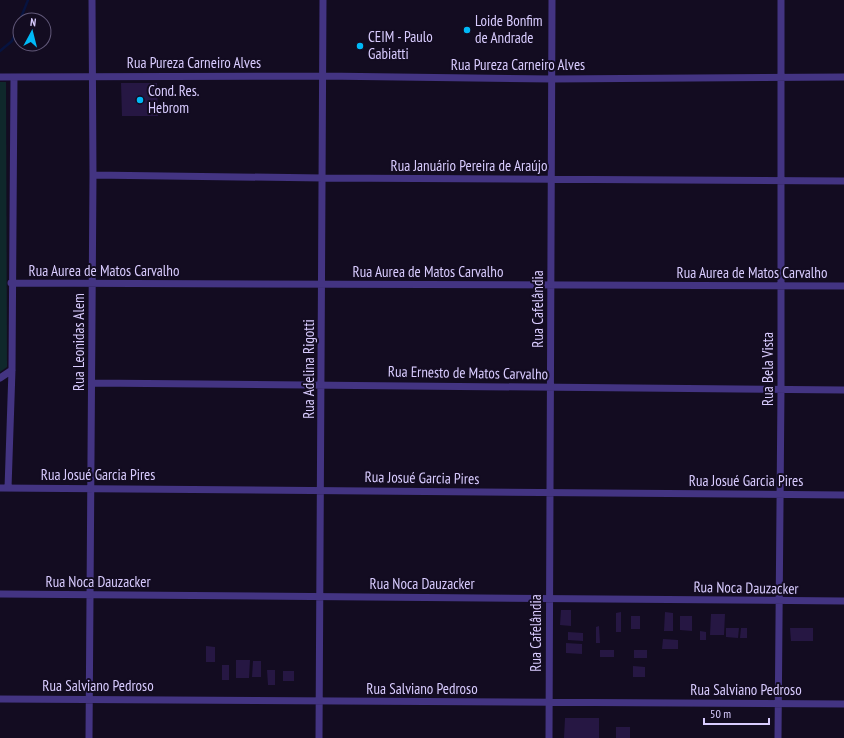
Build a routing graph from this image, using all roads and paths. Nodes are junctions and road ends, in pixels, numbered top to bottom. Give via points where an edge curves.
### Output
1 (92, 0) edge
2 (323, 0) edge
3 (552, 0) edge
4 (781, 0) edge
5 (323, 76) junction
6 (0, 77) edge
7 (14, 77) junction
8 (92, 77) junction
9 (782, 77) junction
10 (844, 77) edge
11 (552, 79) junction
12 (94, 175) junction
13 (323, 178) junction
14 (551, 179) junction
15 (844, 180) edge
16 (782, 181) junction
17 (11, 283) junction
18 (92, 283) junction
19 (322, 284) junction
20 (551, 286) junction
21 (844, 286) edge
22 (781, 287) junction
23 (12, 370) junction
24 (0, 378) edge
25 (92, 383) junction
26 (321, 385) junction
27 (550, 387) junction
28 (781, 389) junction
29 (844, 390) edge
30 (0, 488) edge
31 (8, 488) junction
32 (91, 488) junction
33 (321, 490) junction
34 (550, 493) junction
35 (780, 495) junction
36 (844, 495) edge
37 (0, 594) edge
38 (90, 594) junction
39 (320, 596) junction
40 (550, 598) junction
41 (844, 601) edge
42 (780, 602) junction
43 (0, 699) edge
44 (89, 699) junction
45 (549, 701) junction
46 (319, 702) junction
47 (779, 703) junction
48 (844, 704) edge
49 (89, 738) edge
50 (319, 738) edge
51 (549, 738) edge
52 (778, 738) edge

1 - 8 street, Rua Leonidas Alem
2 - 5 street, Rua Adelina Rigotti
3 - 11 street, Rua Cafelândia
4 - 9 street, Rua Bela Vista
5 - 8 street, Rua Pureza Carneiro Alves
5 - 11 street, Rua Pureza Carneiro Alves
5 - 13 street, Rua Adelina Rigotti
6 - 7 street, Rua Pureza Carneiro Alves
7 - 8 street, Rua Pureza Carneiro Alves
7 - 17 street
8 - 12 street, Rua Leonidas Alem
9 - 10 street, Rua Pureza Carneiro Alves
9 - 11 street, Rua Pureza Carneiro Alves
9 - 16 street, Rua Bela Vista
11 - 14 street, Rua Cafelândia
12 - 13 street, Rua Januário Pereira de Araújo
12 - 18 street, Rua Leonidas Alem
13 - 14 street, Rua Januário Pereira de Araújo
13 - 19 street, Rua Adelina Rigotti
14 - 16 street, Rua Januário Pereira de Araújo
14 - 20 street, Rua Cafelândia
15 - 16 street, Rua Januário Pereira de Araújo
16 - 22 street, Rua Bela Vista
17 - 18 street, Rua Aurea de Matos Carvalho
17 - 23 street
18 - 19 street, Rua Aurea de Matos Carvalho
18 - 25 street, Rua Leonidas Alem
19 - 20 street, Rua Aurea de Matos Carvalho
19 - 26 street, Rua Adelina Rigotti
20 - 22 street, Rua Aurea de Matos Carvalho
20 - 27 street, Rua Cafelândia
21 - 22 street, Rua Aurea de Matos Carvalho
22 - 28 street, Rua Bela Vista
23 - 24 street
23 - 31 street
25 - 26 street, Rua Ernesto de Matos Carvalho
25 - 32 street, Rua Leonidas Alem
26 - 27 street, Rua Ernesto de Matos Carvalho
26 - 33 street, Rua Adelina Rigotti
27 - 28 street, Rua Ernesto de Matos Carvalho
27 - 34 street, Rua Cafelândia
28 - 29 street, Rua Ernesto de Matos Carvalho
28 - 35 street, Rua Bela Vista
30 - 31 street, Rua Josué Garcia Pires
31 - 32 street, Rua Josué Garcia Pires
32 - 33 street, Rua Josué Garcia Pires
32 - 38 street, Rua Leonidas Alem
33 - 34 street, Rua Josué Garcia Pires
33 - 39 street, Rua Adelina Rigotti
34 - 35 street, Rua Josué Garcia Pires
34 - 40 street, Rua Cafelândia
35 - 36 street, Rua Josué Garcia Pires
35 - 42 street, Rua Bela Vista
37 - 38 street, Rua Noca Dauzacker
38 - 39 street, Rua Noca Dauzacker
38 - 44 street, Rua Leonidas Alem
39 - 40 street, Rua Noca Dauzacker
39 - 46 street, Rua Adelina Rigotti
40 - 42 street, Rua Noca Dauzacker
40 - 45 street, Rua Cafelândia
41 - 42 street, Rua Noca Dauzacker
42 - 47 street, Rua Bela Vista
43 - 44 street, Rua Salviano Pedroso
44 - 46 street, Rua Salviano Pedroso
44 - 49 street, Rua Leonidas Alem
45 - 46 street, Rua Salviano Pedroso
45 - 47 street, Rua Salviano Pedroso
45 - 51 street, Rua Cafelândia
46 - 50 street, Rua Adelina Rigotti
47 - 48 street, Rua Salviano Pedroso
47 - 52 street, Rua Bela Vista

